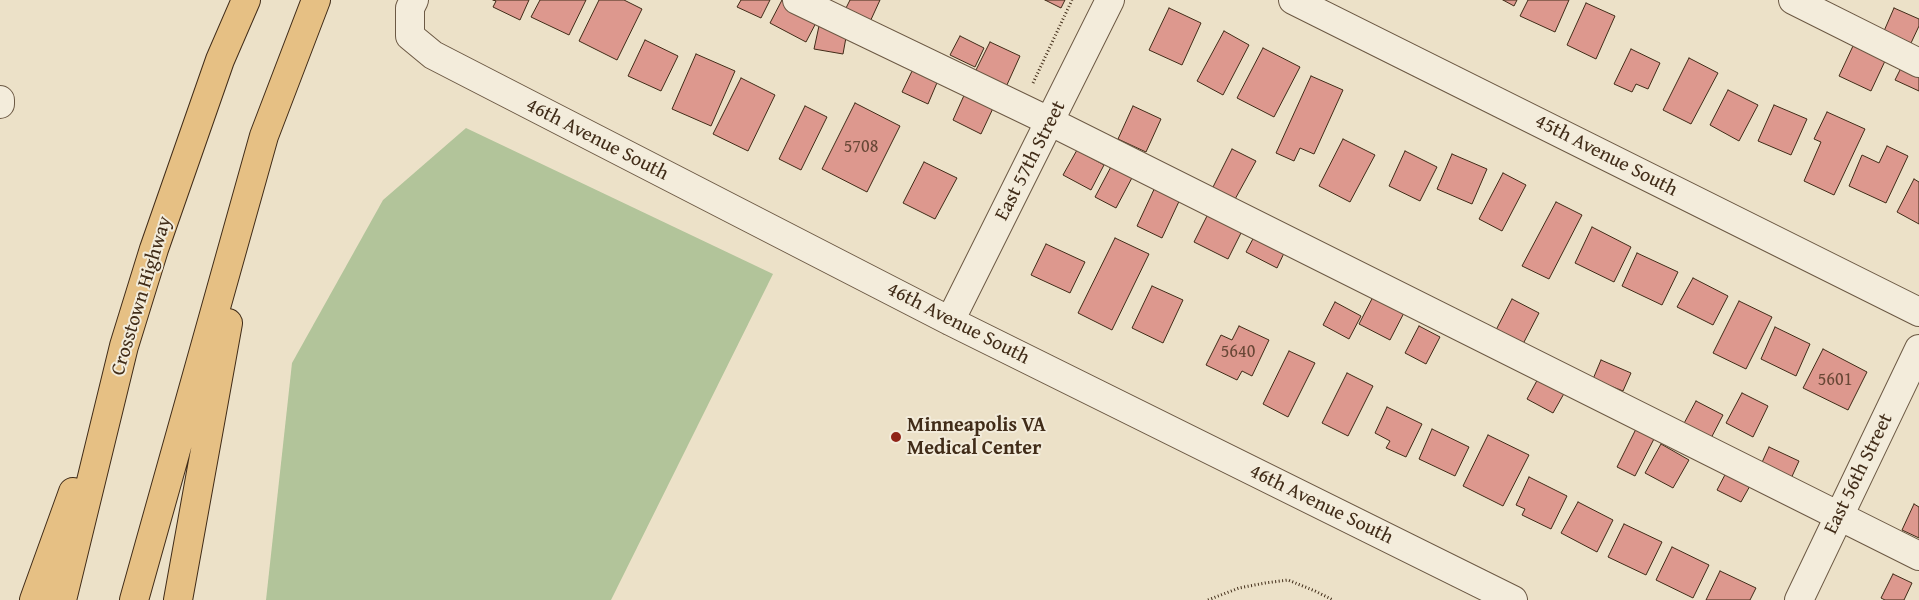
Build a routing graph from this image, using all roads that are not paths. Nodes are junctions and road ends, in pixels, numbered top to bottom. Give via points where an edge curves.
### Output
1 (246, 0) edge
2 (316, 0) edge
3 (414, 0) edge
4 (797, 0) edge
5 (1110, 0) edge
6 (1293, 0) edge
7 (1793, 0) edge
8 (1919, 63) edge
9 (0, 100) edge
10 (0, 104) edge
11 (1051, 122) junction
12 (264, 136) junction
13 (1919, 312) edge
14 (950, 321) junction
15 (124, 346) junction
16 (1919, 348) edge
17 (1839, 516) junction
18 (1919, 556) edge
19 (34, 600) edge
20 (62, 600) edge
21 (134, 600) edge
22 (178, 600) edge
23 (1513, 600) edge
24 (1799, 600) edge

1 - 15 highway, Crosstown Highway via 220,60
2 - 12 highway
3 - 14 street, 46th Avenue South via 410,8 410,36 433,55
4 - 11 street
5 - 11 street, East 57th Street
6 - 13 street, 45th Avenue South
7 - 8 street
9 - 10 street
11 - 14 street, East 57th Street
11 - 17 street
12 - 21 highway
12 - 22 highway
14 - 23 street, 46th Avenue South
15 - 19 highway
15 - 20 highway, Crosstown Highway
16 - 17 street, East 56th Street
17 - 18 street
17 - 24 street, East 56th Street

